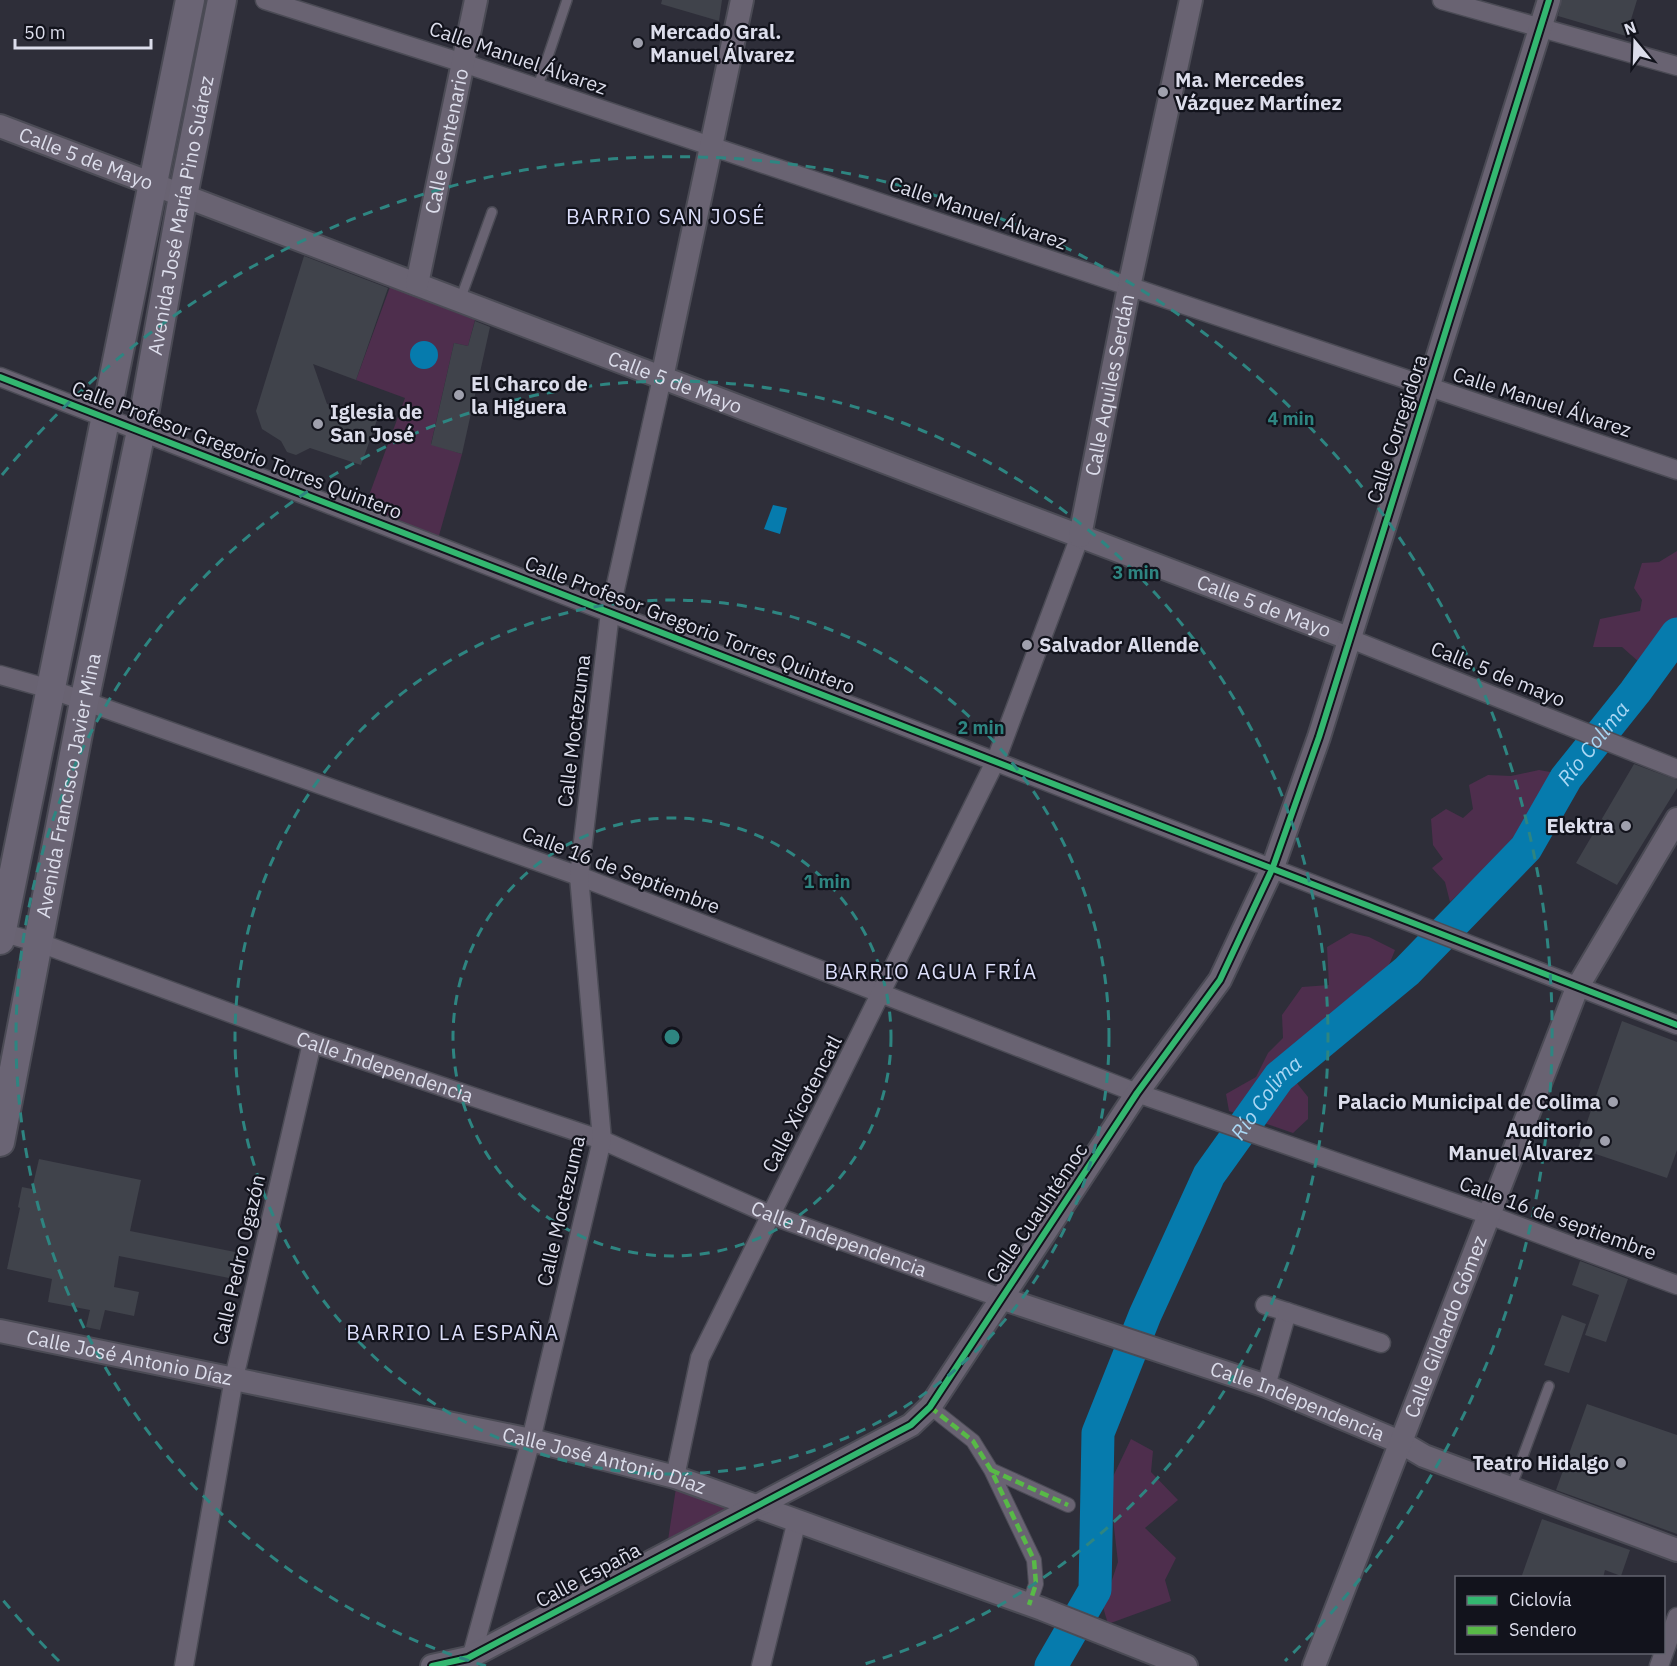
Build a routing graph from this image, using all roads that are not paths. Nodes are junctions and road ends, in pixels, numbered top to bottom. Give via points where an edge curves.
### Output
1 (190, 0) edge
2 (222, 0) edge
3 (265, 0) edge
4 (476, 0) edge
5 (567, 0) edge
6 (742, 0) edge
7 (1191, 0) edge
8 (1442, 0) edge
9 (1549, 0) edge
10 (1541, 29) junction
11 (463, 63) junction
12 (1677, 66) edge
13 (537, 89) junction
14 (0, 126) edge
15 (711, 147) junction
16 (151, 183) junction
17 (183, 196) junction
18 (492, 212) dead end
19 (417, 284) junction
20 (1129, 287) junction
21 (460, 301) junction
22 (0, 377) edge
23 (662, 378) junction
24 (1427, 388) junction
25 (105, 418) junction
26 (141, 431) junction
27 (1677, 470) edge
28 (1080, 536) junction
29 (610, 612) junction
30 (1348, 638) junction
31 (0, 675) edge
32 (50, 690) junction
33 (84, 702) junction
34 (996, 760) junction
35 (1677, 769) edge
36 (1677, 819) edge
37 (1273, 867) junction
38 (579, 876) junction
39 (0, 935) edge
40 (40, 943) junction
41 (1577, 988) junction
42 (882, 994) junction
43 (1677, 1025) edge
44 (312, 1043) junction
45 (1137, 1094) junction
46 (1220, 1123) joint
47 (602, 1140) junction
48 (0, 1142) edge
49 (771, 1215) junction
50 (1489, 1215) junction
51 (1677, 1285) edge
52 (1001, 1298) junction
53 (1265, 1305) dead end
54 (1287, 1312) junction
55 (0, 1331) edge
56 (1381, 1344) dead end
57 (234, 1378) junction
58 (1266, 1386) junction
59 (1549, 1386) dead end
60 (930, 1407) junction
61 (531, 1440) junction
62 (1402, 1443) junction
63 (991, 1470) junction
64 (675, 1477) junction
65 (1511, 1489) junction
66 (757, 1505) junction
67 (1068, 1505) dead end
68 (797, 1520) junction
69 (1677, 1550) edge
70 (1035, 1607) junction
71 (1677, 1617) edge
72 (1665, 1650) edge
73 (468, 1662) edge
74 (184, 1666) edge
75 (432, 1666) edge
76 (761, 1666) edge
77 (1186, 1666) edge
78 (1314, 1666) edge

1 - 16 main road, Avenida José María Pino Suárez
2 - 17 main road, Avenida José María Pino Suárez
3 - 11 street, Calle Manuel Álvarez
4 - 11 street, Calle Centenario
5 - 13 lane
6 - 15 street
7 - 20 street, Calle Aquiles Serdán
8 - 10 street
9 - 10 street, Calle Corregidora
10 - 12 street
10 - 24 street, Calle Corregidora
11 - 13 street, Calle Manuel Álvarez
11 - 19 street, Calle Centenario
13 - 15 street, Calle Manuel Álvarez
14 - 16 street, Calle 5 de Mayo
15 - 20 street, Calle Manuel Álvarez
15 - 23 street
16 - 17 street, Calle 5 de Mayo
16 - 25 main road, Avenida José María Pino Suárez
17 - 19 street, Calle 5 de Mayo
17 - 26 main road, Avenida José María Pino Suárez
18 - 21 lane
19 - 21 street, Calle 5 de Mayo
20 - 24 street, Calle Manuel Álvarez
20 - 28 street, Calle Aquiles Serdán
21 - 23 street, Calle 5 de Mayo
22 - 25 street, Calle Profesor Gregorio Torres Quintero
23 - 28 street, Calle 5 de Mayo
23 - 29 street, Calle Moctezuma
24 - 27 street, Calle Manuel Álvarez
24 - 30 street, Calle Corregidora
25 - 26 street, Calle Profesor Gregorio Torres Quintero
25 - 32 main road, Avenida Francisco Javier Mina
26 - 29 street, Calle Profesor Gregorio Torres Quintero
26 - 33 main road, Avenida Francisco Javier Mina
28 - 30 street, Calle 5 de Mayo
28 - 34 street, Calle Aquiles Serdán
29 - 34 street, Calle Profesor Gregorio Torres Quintero
29 - 38 street, Calle Moctezuma
30 - 35 street, Calle 5 de mayo
30 - 37 street, Calle Corregidora
31 - 32 street, Calle 16 de Septiembre
32 - 33 street, Calle 16 de Septiembre
32 - 39 main road, Avenida Francisco Javier Mina
33 - 38 street, Calle 16 de Septiembre
33 - 40 main road, Avenida Francisco Javier Mina
34 - 37 street, Calle Profesor Gregorio Torres Quintero
34 - 42 street, Calle Xicotencatl
36 - 41 street, Calle Gildardo Gómez
37 - 41 street, Calle Profesor Gregorio Torres Quintero
37 - 45 street, Calle Cuauhtémoc via 1220,981
38 - 42 street, Calle 16 de Septiembre
38 - 47 street, Calle Moctezuma
39 - 40 street, Calle Independencia
40 - 44 street, Calle Independencia
40 - 48 main road, Avenida Francisco Javier Mina
41 - 43 street, Calle Profesor Gregorio Torres Quintero
41 - 50 street, Calle Gildardo Gómez
42 - 45 street, Calle 16 de Septiembre
42 - 49 street, Calle Xicotencatl
44 - 47 street, Calle Independencia
44 - 57 street, Calle Pedro Ogazón
45 - 46 street, Calle 16 de Septiembre
45 - 52 street, Calle Cuauhtémoc
46 - 50 street, Calle 16 de septiembre
47 - 49 street, Calle Independencia
47 - 61 street, Calle Moctezuma
49 - 52 street, Calle Independencia
49 - 64 street, Calle Xicotencatl via 700,1358
50 - 51 street, Calle 16 de septiembre
50 - 62 street, Calle Gildardo Gómez
52 - 58 street, Calle Independencia
52 - 60 street, Calle Cuauhtémoc
53 - 54 street
54 - 56 street
54 - 58 street
55 - 57 street, Calle José Antonio Díaz
57 - 61 street, Calle José Antonio Díaz
57 - 74 street, Calle Pedro Ogazón
58 - 62 street, Calle Independencia
59 - 65 lane
60 - 63 street via 974,1441
60 - 66 street, Calle Cuauhtémoc via 911,1425
61 - 64 street, Calle José Antonio Díaz
61 - 73 street, Calle Moctezuma
62 - 65 street, Calle Independencia via 1424,1456
62 - 78 street, Calle Gildardo Gómez
63 - 67 street
63 - 70 street via 1034,1560
64 - 66 street, Calle José Antonio Díaz
65 - 69 street, Calle Independencia
66 - 68 street, Calle José Antonio Díaz
66 - 73 street, Calle España
68 - 70 street, Calle José Antonio Díaz
68 - 76 street
70 - 77 street, Calle José Antonio Díaz
71 - 72 street
73 - 75 street, Calle España

